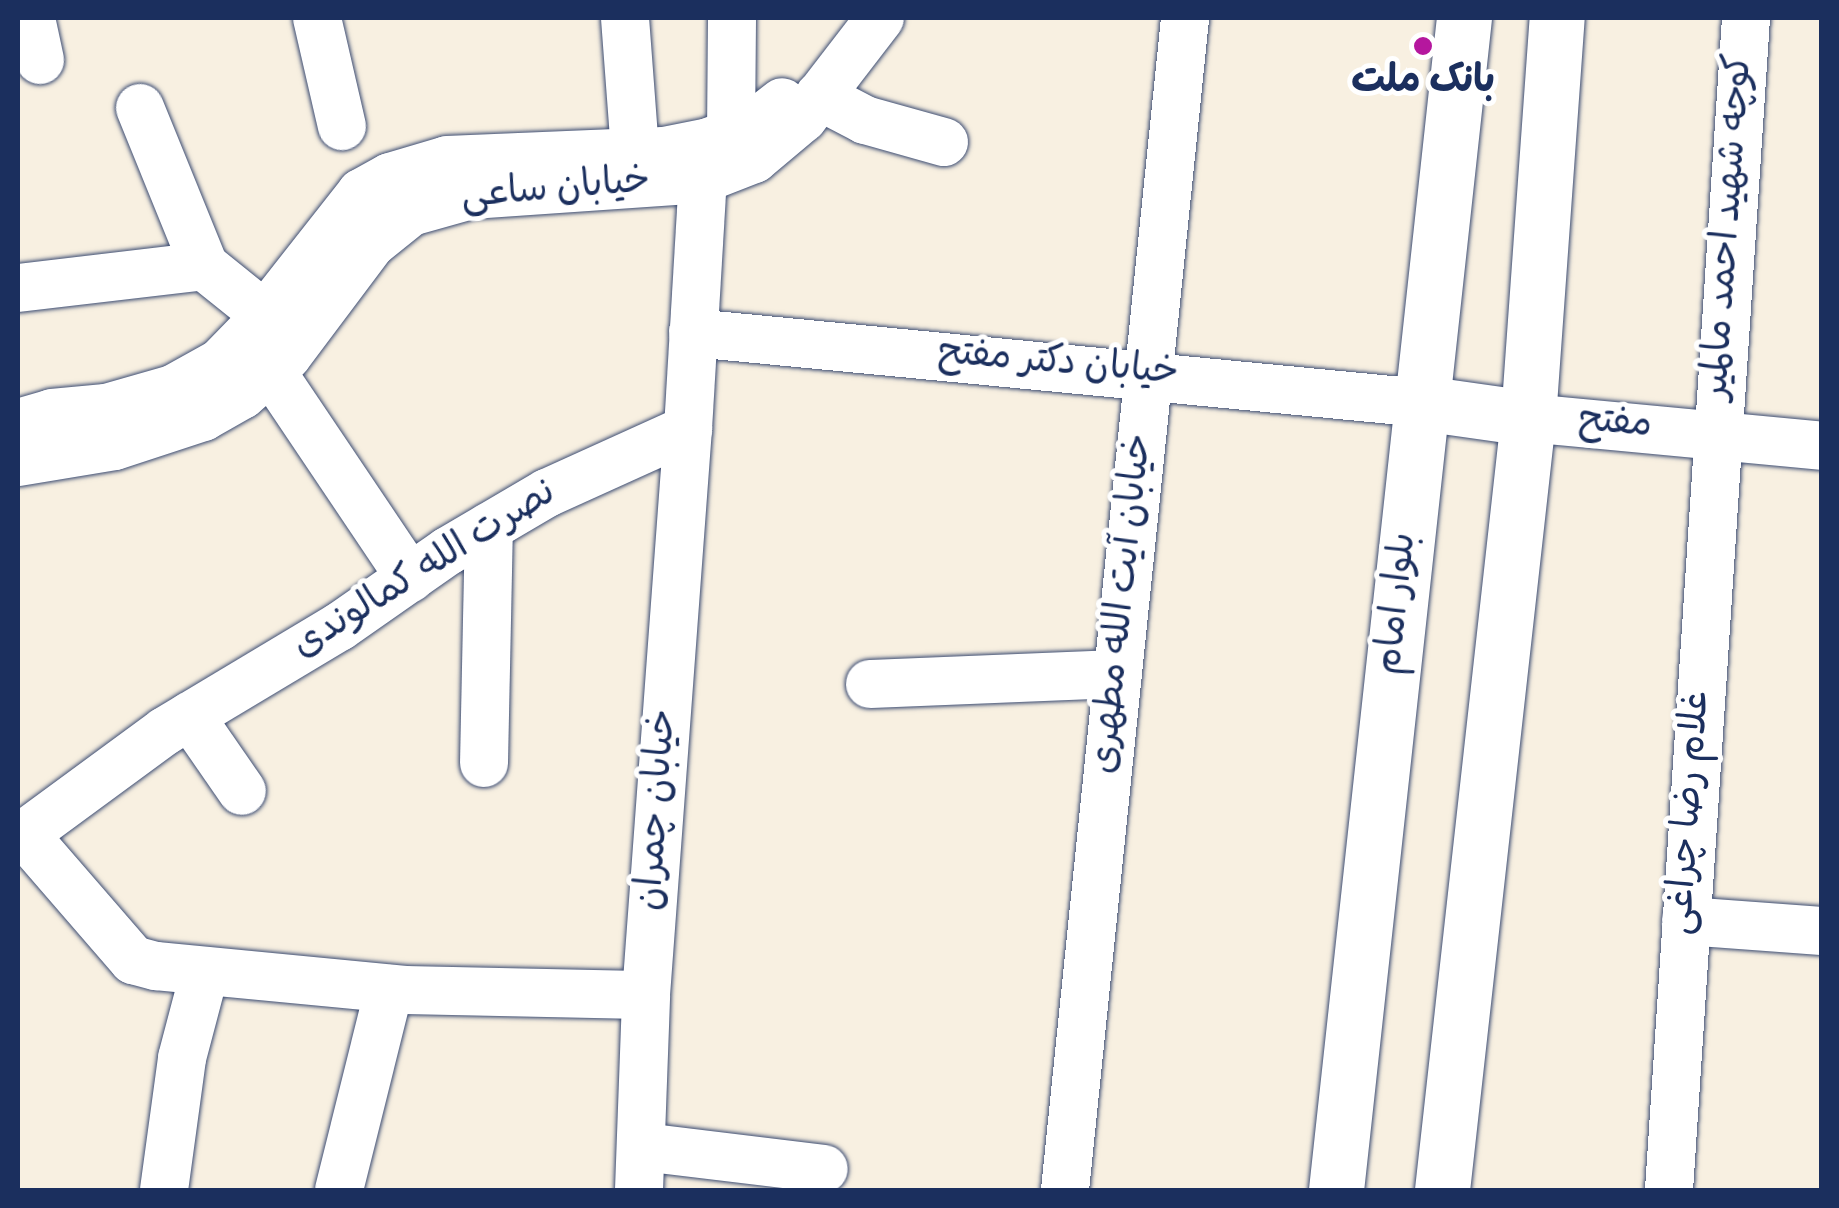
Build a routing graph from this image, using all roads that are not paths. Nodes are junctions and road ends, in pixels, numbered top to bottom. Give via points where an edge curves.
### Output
1 (317, 18) edge
2 (625, 18) edge
3 (732, 18) edge
4 (841, 18) edge
5 (880, 18) edge
6 (1185, 18) edge
7 (1464, 18) edge
8 (1557, 18) edge
9 (1746, 18) edge
10 (819, 96) junction
11 (140, 108) dead end
12 (342, 126) dead end
13 (732, 134) junction
14 (944, 142) dead end
15 (636, 150) junction
16 (703, 179) junction
17 (204, 266) junction
18 (18, 288) edge
19 (694, 332) junction
20 (261, 340) junction
21 (1148, 373) junction
22 (1422, 403) junction
23 (1528, 418) junction
24 (18, 423) edge
25 (688, 429) junction
26 (1716, 436) junction
27 (1822, 446) edge
28 (18, 462) edge
29 (489, 527) junction
30 (410, 578) junction
31 (1118, 674) junction
32 (870, 684) dead end
33 (190, 716) junction
34 (484, 762) dead end
35 (242, 791) dead end
36 (21, 837) edge
37 (1686, 920) junction
38 (1822, 931) edge
39 (204, 970) junction
40 (389, 988) junction
41 (646, 995) junction
42 (824, 1168) dead end
43 (641, 1169) edge
44 (164, 1190) edge
45 (340, 1190) edge
46 (1064, 1190) edge
47 (1336, 1190) edge
48 (1442, 1190) edge
49 (1669, 1190) edge

1 - 12 street
2 - 15 street
3 - 13 street
4 - 13 street, خیابان ساعی via 782,102
5 - 10 street, خیابان ساعی
6 - 21 street, خیابان آیت الله مطهری
7 - 22 main road, بلوار امام
8 - 23 main road
9 - 26 street, کوچه شهید احمد مالمیر
10 - 14 street via 865,120
10 - 16 street, خیابان ساعی via 784,137 754,159
11 - 17 street
13 - 15 street, خیابان ساعی via 664,151
15 - 20 street, خیابان ساعی via 446,160 390,176 361,193
16 - 19 street
16 - 20 street, خیابان ساعی via 470,194 411,212
17 - 18 street
17 - 20 street
19 - 21 street, خیابان دکتر مفتح
19 - 25 street
20 - 24 street, خیابان ساعی via 172,389
20 - 28 street, خیابان ساعی via 242,395 177,427 115,446
20 - 30 street
21 - 22 street, خیابان دکتر مفتح
21 - 31 street, خیابان آیت الله مطهری
22 - 23 main road
22 - 47 main road, بلوار امام
23 - 26 street, مفتح
23 - 48 main road
25 - 29 street, نصرت الله کمالوندی
25 - 41 street, خیابان چمران
26 - 27 street, مفتح
26 - 37 street, غلام رضا چراغی
29 - 30 street, نصرت الله کمالوندی
29 - 34 street
30 - 33 street, نصرت الله کمالوندی
31 - 32 street
31 - 46 street, خیابان آیت الله مطهری
33 - 35 street
33 - 36 street, نصرت الله کمالوندی
36 - 39 street via 133,960
37 - 38 street
37 - 49 street, غلام رضا چراغی
39 - 40 street
39 - 44 street via 182,1058
40 - 41 street
40 - 45 street
41 - 43 street, خیابان چمران
42 - 43 street

